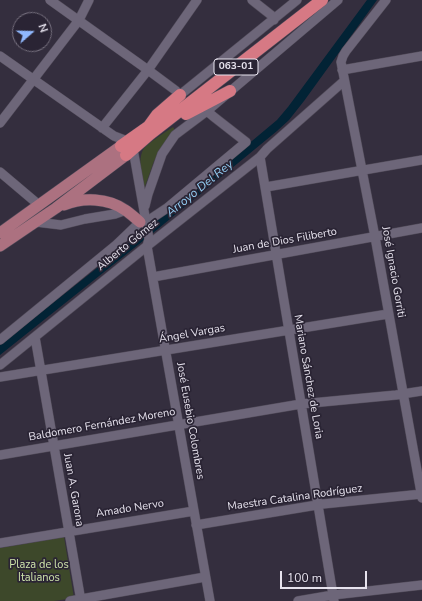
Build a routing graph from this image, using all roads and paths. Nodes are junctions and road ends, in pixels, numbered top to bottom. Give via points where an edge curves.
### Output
1 (50, 0) edge
2 (89, 0) edge
3 (197, 0) edge
4 (252, 0) edge
5 (297, 0) edge
6 (309, 0) edge
7 (322, 0) edge
8 (338, 0) edge
9 (386, 0) edge
10 (79, 20) junction
11 (274, 20) junction
12 (0, 56) edge
13 (422, 56) edge
14 (148, 70) junction
15 (342, 70) junction
16 (34, 80) junction
17 (344, 81) junction
18 (230, 91) junction
19 (180, 95) junction
20 (207, 111) junction
21 (0, 123) edge
22 (102, 128) junction
23 (150, 130) junction
24 (124, 145) junction
25 (260, 157) junction
26 (422, 160) edge
27 (362, 171) junction
28 (0, 172) edge
29 (266, 187) junction
30 (39, 205) junction
31 (56, 208) junction
32 (126, 210) junction
33 (144, 211) junction
34 (36, 222) junction
35 (143, 225) junction
36 (422, 228) edge
37 (0, 233) edge
38 (375, 237) junction
39 (146, 243) junction
40 (0, 246) edge
41 (277, 255) junction
42 (153, 277) junction
43 (388, 314) junction
44 (288, 330) junction
45 (35, 336) junction
46 (0, 340) edge
47 (165, 351) junction
48 (0, 365) edge
49 (40, 371) junction
50 (0, 378) edge
51 (422, 391) edge
52 (403, 394) junction
53 (301, 404) junction
54 (179, 424) junction
55 (53, 446) junction
56 (0, 455) edge
57 (422, 496) edge
58 (318, 505) junction
59 (194, 511) junction
60 (196, 525) junction
61 (69, 531) junction
62 (0, 543) edge
63 (206, 577) junction
64 (422, 585) edge
65 (334, 598) edge
66 (81, 600) edge
67 (70, 601) edge
68 (210, 601) edge
69 (298, 601) edge

1 - 10 street
2 - 10 street
3 - 14 street
4 - 11 street
5 - 11 street
6 - 23 highway, 063-01
7 - 23 highway, 063-01
8 - 18 street
9 - 15 street, José Ignacio Gorriti via 346,51 341,62
10 - 14 street
10 - 16 street
11 - 19 street
12 - 16 street
13 - 15 street
14 - 19 street
14 - 22 street
15 - 17 street, José Ignacio Gorriti
16 - 21 street
16 - 22 street
17 - 25 street, Alberto Gómez
17 - 27 street, José Ignacio Gorriti
18 - 20 street
18 - 23 highway
19 - 23 highway via 157,115
20 - 33 street via 177,133 162,154
20 - 35 street via 246,142
22 - 24 street
23 - 24 highway, 063-01
24 - 30 main road, 063-01
24 - 31 main road, 063-01
24 - 33 street, José Eusebio Colombres
24 - 35 street, José Eusebio Colombres
25 - 29 street, Mariano Sánchez de Loria
25 - 39 street, Alberto Gómez
26 - 27 street
27 - 29 street
27 - 38 street, José Ignacio Gorriti
28 - 30 street
29 - 41 street, Mariano Sánchez de Loria
30 - 37 main road, 063-01
31 - 32 main road via 71,202 94,200 114,203
31 - 34 main road, 063-01
32 - 34 street via 61,225
32 - 35 main road
33 - 35 street, José Eusebio Colombres
34 - 40 main road, 063-01
35 - 39 street, José Eusebio Colombres
35 - 46 street
36 - 38 street, Juan de Dios Filiberto
38 - 41 street, Juan de Dios Filiberto
38 - 43 street, José Ignacio Gorriti
39 - 42 street, José Eusebio Colombres
39 - 45 street, Alberto Gómez
41 - 42 street, Juan de Dios Filiberto
41 - 44 street, Mariano Sánchez de Loria
42 - 47 street, José Eusebio Colombres
43 - 44 street, Ángel Vargas
43 - 52 street, José Ignacio Gorriti
44 - 47 street, Ángel Vargas
44 - 53 street, Mariano Sánchez de Loria
45 - 48 street, Alberto Gómez
45 - 49 street, Juan A. Garona
47 - 49 street, Ángel Vargas
47 - 54 street, José Eusebio Colombres
49 - 50 street, Ángel Vargas
49 - 55 street, Juan A. Garona
51 - 52 street, Baldomero Fernández Moreno
52 - 53 street, Baldomero Fernández Moreno
52 - 57 street, José Ignacio Gorriti
53 - 54 street, Baldomero Fernández Moreno
53 - 58 street, Mariano Sánchez de Loria
54 - 55 street, Baldomero Fernández Moreno
54 - 59 street, José Eusebio Colombres
55 - 56 street, Baldomero Fernández Moreno
55 - 61 street, Juan A. Garona
57 - 58 street, Maestra Catalina Rodríguez
58 - 60 street, Maestra Catalina Rodríguez
58 - 65 street, Mariano Sánchez de Loria
59 - 60 street, José Eusebio Colombres
59 - 61 street, Amado Nervo
60 - 63 street, José Eusebio Colombres
61 - 62 street, Amado Nervo
61 - 66 street, Juan A. Garona
63 - 66 street
63 - 68 street, José Eusebio Colombres
64 - 65 street
65 - 69 street
66 - 67 street

